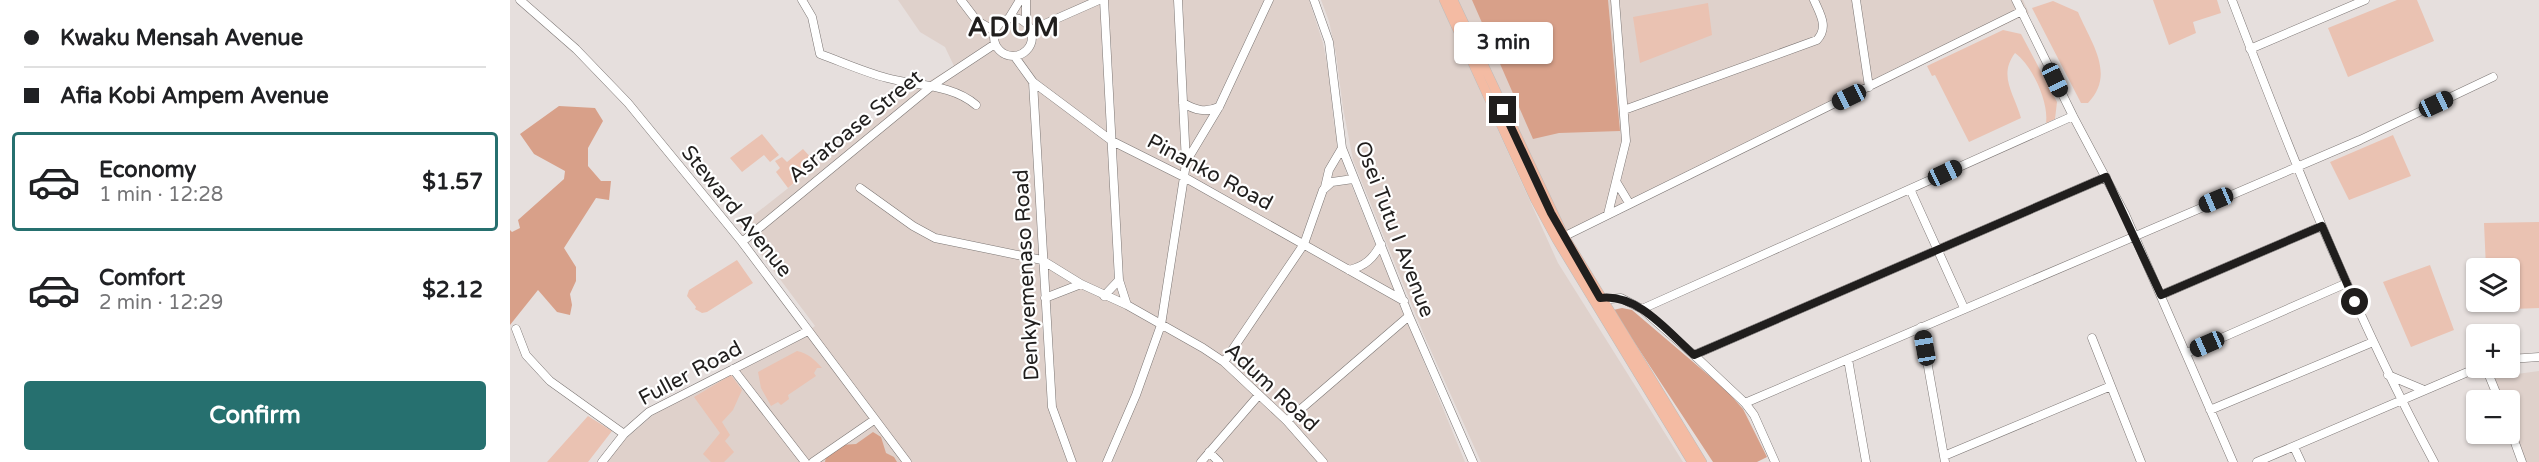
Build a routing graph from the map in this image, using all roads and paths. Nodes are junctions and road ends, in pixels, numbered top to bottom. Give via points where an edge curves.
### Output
1 (520, 0) edge
2 (802, 0) edge
3 (962, 0) edge
4 (1020, 0) edge
5 (1026, 0) edge
6 (1099, 0) edge
7 (1104, 0) edge
8 (1178, 0) edge
9 (1269, 0) edge
10 (1314, 0) edge
11 (1444, 0) edge
12 (1453, 0) edge
13 (1615, 0) edge
14 (1814, 0) edge
15 (1856, 0) edge
16 (2016, 0) edge
17 (2232, 0) edge
18 (2365, 0) edge
19 (2022, 11) junction
20 (1009, 18) junction
21 (1026, 22) junction
22 (1031, 30) junction
23 (995, 31) junction
24 (995, 44) junction
25 (2250, 49) junction
26 (1015, 57) junction
27 (2493, 77) dead end
28 (1033, 82) junction
29 (933, 86) junction
30 (1869, 87) junction
31 (1183, 103) junction
32 (976, 105) dead end
33 (1218, 107) junction
34 (1624, 110) junction
35 (2073, 116) junction
36 (1112, 141) junction
37 (1342, 148) junction
38 (1186, 163) junction
39 (2298, 166) junction
40 (1184, 177) junction
41 (2106, 177) junction
42 (1353, 179) junction
43 (1617, 183) junction
44 (860, 188) dead end
45 (1325, 188) junction
46 (1910, 189) junction
47 (1629, 203) junction
48 (1608, 214) junction
49 (2322, 226) junction
50 (2134, 235) junction
51 (1560, 238) junction
52 (742, 242) junction
53 (1304, 244) junction
54 (1381, 244) junction
55 (1937, 249) junction
56 (1042, 260) junction
57 (1349, 270) junction
58 (1119, 280) junction
59 (2347, 283) junction
60 (1081, 284) junction
61 (2161, 295) junction
62 (1104, 296) junction
63 (1045, 298) junction
64 (1597, 300) junction
65 (1404, 301) junction
66 (1127, 305) junction
67 (1964, 308) junction
68 (1642, 309) junction
69 (1409, 316) junction
70 (1161, 325) junction
71 (1921, 327) junction
72 (516, 329) dead end
73 (808, 331) junction
74 (2092, 338) dead end
75 (2373, 342) junction
76 (2187, 353) junction
77 (1694, 355) junction
78 (2539, 357) edge
79 (2520, 358) edge
80 (1848, 359) junction
81 (1224, 362) junction
82 (733, 369) junction
83 (2466, 373) edge
84 (2388, 375) junction
85 (2111, 386) junction
86 (2424, 390) junction
87 (1258, 396) junction
88 (2400, 400) junction
89 (1745, 403) junction
90 (2210, 410) junction
91 (874, 420) junction
92 (1287, 421) junction
93 (624, 434) junction
94 (2515, 444) edge
95 (2294, 447) junction
96 (1209, 452) junction
97 (1944, 459) edge
98 (602, 462) edge
99 (805, 462) edge
100 (813, 462) edge
101 (907, 462) edge
102 (1072, 462) edge
103 (1107, 462) edge
104 (1201, 462) edge
105 (1219, 462) edge
106 (1323, 462) edge
107 (1473, 462) edge
108 (1692, 462) edge
109 (1702, 462) edge
110 (1775, 462) edge
111 (1866, 462) edge
112 (2141, 462) edge
113 (2233, 462) edge
114 (2257, 462) edge
115 (2301, 462) edge
116 (2434, 462) edge
117 (2522, 462) edge

1 - 52 street, Steward Avenue via 576,49 628,103
2 - 29 street via 812,17 820,54 888,78
3 - 23 street via 977,21
4 - 20 street
5 - 21 street
6 - 22 street
7 - 36 street
8 - 31 street
9 - 33 street
10 - 37 street, Osei Tutu I Avenue via 1329,42
11 - 51 main road via 1535,199
12 - 51 main road
13 - 34 street
14 - 34 street via 1824,30 1817,40
15 - 30 street
16 - 19 street
17 - 25 street
18 - 25 street
19 - 30 street
19 - 35 street
20 - 21 street
20 - 23 street
21 - 22 street
22 - 26 street via 1031,46
23 - 24 street
24 - 26 street via 1002,54
24 - 29 street, Asratoase Street
25 - 39 street
26 - 28 street, Pinanko Road
27 - 39 street
28 - 36 street, Pinanko Road
28 - 56 street, Denkyemenaso Road
29 - 32 street
29 - 52 street, Asratoase Street
30 - 47 street
31 - 33 street via 1200,110
31 - 38 street
33 - 38 street
34 - 43 street via 1625,150
35 - 41 street
35 - 46 street
36 - 40 street, Pinanko Road
36 - 58 street
37 - 42 street, Osei Tutu I Avenue
37 - 45 street via 1329,170
38 - 40 street
39 - 49 street
39 - 50 street
40 - 53 street, Pinanko Road
40 - 70 street
41 - 50 street
41 - 55 street
42 - 45 street via 1332,182
42 - 54 street, Osei Tutu I Avenue
43 - 47 street
43 - 48 street
44 - 56 street, Adum Road via 936,238
45 - 53 street
46 - 55 street
46 - 68 street
47 - 48 street
48 - 51 street
49 - 59 street
49 - 61 street
50 - 61 street
50 - 67 street
51 - 64 main road
52 - 73 street, Steward Avenue
53 - 57 street, Pinanko Road
53 - 81 street
54 - 57 street via 1370,261
54 - 65 street, Osei Tutu I Avenue
55 - 67 street
55 - 77 street
56 - 60 street, Adum Road
56 - 63 street, Denkyemenaso Road
57 - 65 street, Pinanko Road
58 - 62 street
58 - 66 street
59 - 75 street
59 - 76 street
60 - 62 street, Adum Road
60 - 63 street
61 - 76 street
62 - 66 street, Adum Road
63 - 102 street, Denkyemenaso Road via 1052,407
64 - 68 street via 1620,298
64 - 108 main road
64 - 109 main road
65 - 69 street, Osei Tutu I Avenue
66 - 70 street, Adum Road
67 - 71 street
68 - 77 street
69 - 92 street
69 - 107 street, Osei Tutu I Avenue
70 - 81 street, Adum Road
70 - 103 street
71 - 80 street
71 - 97 street
72 - 93 street via 526,355 550,381
73 - 82 street, Fuller Road
73 - 91 street, Steward Avenue
74 - 85 street
75 - 84 street
75 - 90 street
76 - 90 street
77 - 89 street
78 - 79 street
80 - 89 street
80 - 111 street
81 - 87 street, Adum Road
82 - 93 street, Fuller Road via 649,412
82 - 99 street
83 - 86 street
84 - 86 street
84 - 88 street
85 - 97 street
85 - 112 street
86 - 88 street
87 - 92 street, Adum Road
87 - 96 street
88 - 95 street
88 - 116 street
89 - 110 street
90 - 113 street
91 - 100 street
91 - 101 street, Steward Avenue
92 - 106 street, Adum Road
93 - 98 street, Fuller Road
94 - 117 street
95 - 114 street
95 - 115 street
96 - 104 street
96 - 105 street

